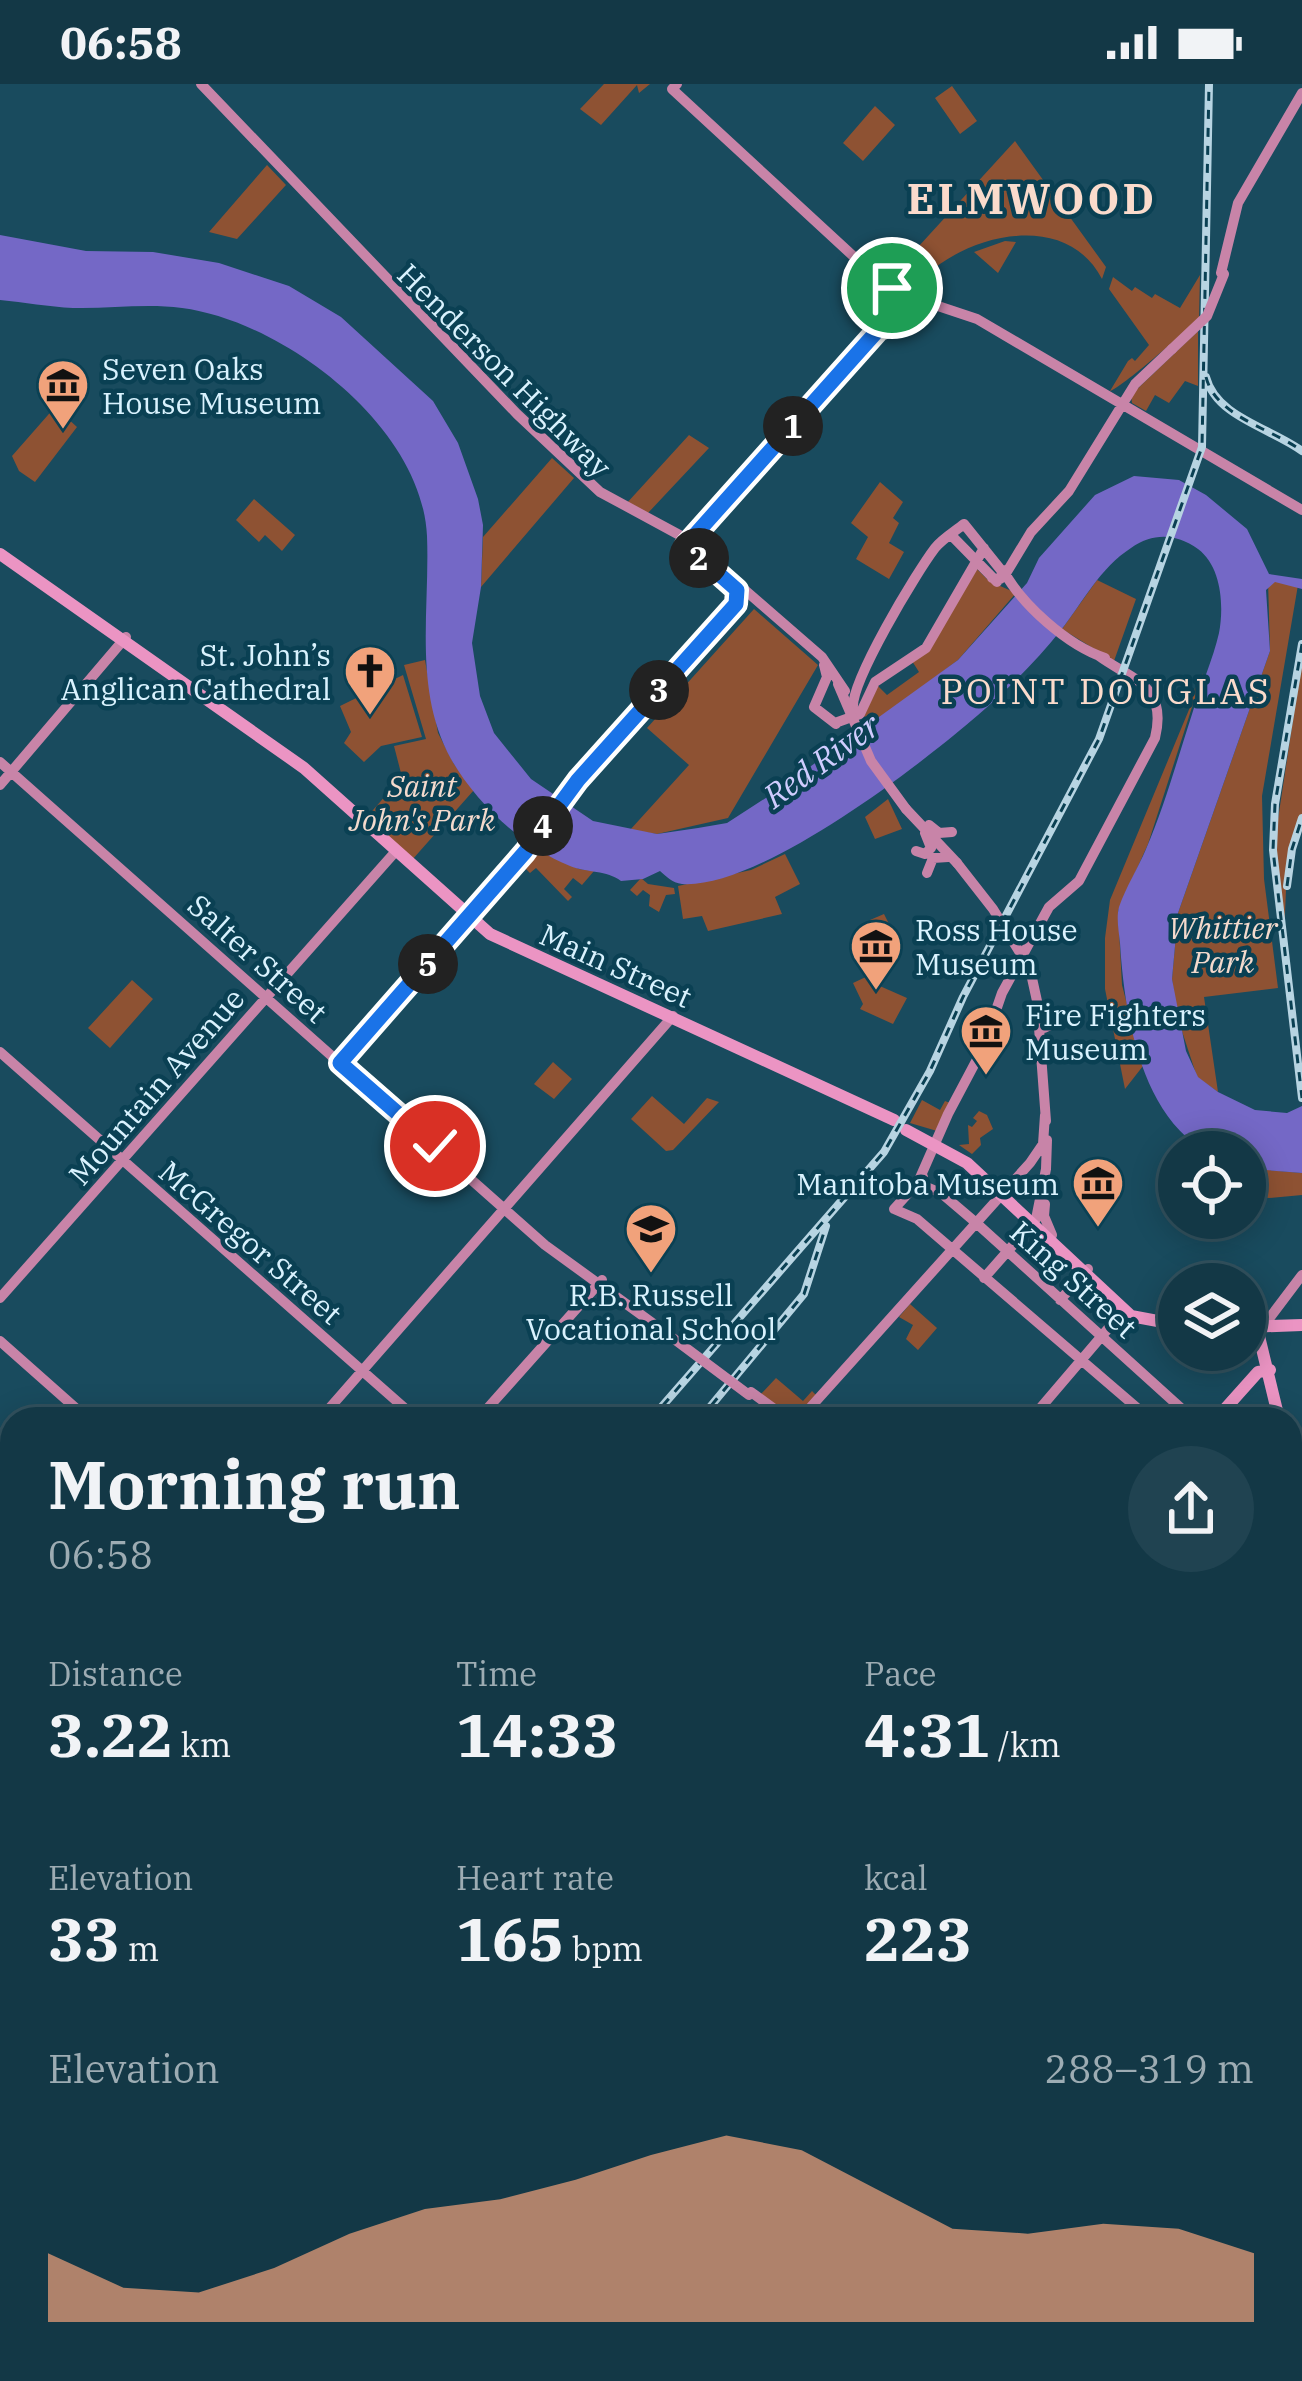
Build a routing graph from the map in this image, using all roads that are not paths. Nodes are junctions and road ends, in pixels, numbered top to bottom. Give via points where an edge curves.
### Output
1 (197, 84) edge
2 (675, 87) edge
3 (1302, 96) edge
4 (888, 287) junction
5 (1093, 387) junction
6 (1108, 393) junction
7 (1125, 400) junction
8 (1302, 510) edge
9 (951, 535) junction
10 (687, 543) junction
11 (0, 557) edge
12 (975, 563) junction
13 (999, 568) junction
14 (741, 596) junction
15 (122, 643) junction
16 (812, 652) junction
17 (868, 663) junction
18 (824, 696) junction
19 (852, 707) junction
20 (4, 769) edge
21 (0, 785) edge
22 (910, 810) junction
23 (921, 825) junction
24 (916, 851) dead end
25 (394, 853) junction
26 (961, 865) junction
27 (927, 873) dead end
28 (469, 916) junction
29 (1031, 969) junction
30 (266, 997) junction
31 (672, 1019) junction
32 (0, 1052) edge
33 (340, 1063) junction
34 (900, 1125) junction
35 (1049, 1136) junction
36 (920, 1137) junction
37 (937, 1142) junction
38 (928, 1157) junction
39 (122, 1160) junction
40 (920, 1179) junction
41 (1003, 1193) junction
42 (506, 1213) junction
43 (1034, 1221) junction
44 (982, 1222) junction
45 (1052, 1235) junction
46 (953, 1250) junction
47 (1009, 1251) junction
48 (1087, 1271) junction
49 (1302, 1275) edge
50 (984, 1278) junction
51 (601, 1283) junction
52 (0, 1298) edge
53 (1060, 1300) junction
54 (1124, 1310) junction
55 (1266, 1313) edge
56 (1158, 1318) edge
57 (1158, 1321) edge
58 (1302, 1328) edge
59 (1266, 1330) edge
60 (1102, 1338) junction
61 (0, 1341) edge
62 (1083, 1360) junction
63 (1266, 1362) edge
64 (1269, 1370) junction
65 (362, 1372) junction
66 (74, 1407) edge
67 (331, 1407) edge
68 (403, 1407) edge
69 (489, 1407) edge
70 (768, 1407) edge
71 (814, 1407) edge
72 (1042, 1407) edge
73 (1136, 1407) edge
74 (1180, 1407) edge
75 (1230, 1407) edge
76 (1279, 1407) edge

1 - 10 main road, Henderson Highway via 499,404 602,500
2 - 4 main road
3 - 7 main road, bridge via 1233,214 1208,309 1148,362
4 - 5 main road via 975,318
4 - 10 main road via 885,329
5 - 6 main road
5 - 7 main road
6 - 7 main road
6 - 7 main road
7 - 8 main road via 1200,454
7 - 13 main road via 1069,491
9 - 12 main road
9 - 13 main road via 964,524
9 - 17 main road via 936,547
10 - 14 main road, Henderson Highway
11 - 15 main road, Main Street
12 - 13 main road
12 - 13 main road
12 - 18 main road via 924,649 874,684 860,715 835,723
13 - 37 main road via 1071,641 1138,679 1158,719 1078,883 1048,909 994,1007
14 - 16 main road, Henderson Highway
14 - 28 main road
15 - 20 main road
15 - 25 main road, Main Street via 304,768
16 - 18 main road
16 - 18 main road via 827,674
17 - 18 main road via 853,683
17 - 19 main road
18 - 19 main road
18 - 22 main road, bridge
19 - 22 main road, bridge
20 - 21 main road
20 - 30 main road, Salter Street
22 - 23 main road
22 - 26 main road
22 - 26 main road via 937,832 954,834
23 - 24 main road via 931,846
23 - 26 main road
25 - 28 main road, Main Street
25 - 30 main road, Mountain Avenue
26 - 27 main road via 935,856
26 - 29 main road, bridge
28 - 31 main road, Main Street via 502,941
28 - 33 main road
29 - 35 main road
29 - 35 main road via 1042,1010 1055,1022 1044,1028 1052,1066
30 - 33 main road, Salter Street
30 - 39 main road, Mountain Avenue
31 - 34 main road, Main Street
31 - 42 main road
32 - 39 main road, McGregor Street
33 - 42 main road, Salter Street
34 - 36 main road, Main Street
34 - 37 main road, Main Street
35 - 41 main road
35 - 43 main road
35 - 45 main road via 1052,1190 1044,1216
36 - 37 main road, Main Street
36 - 38 main road
37 - 38 main road
37 - 40 main road
37 - 41 main road, Main Street via 967,1157
38 - 40 main road
39 - 52 main road, Mountain Avenue
39 - 65 main road, McGregor Street
40 - 44 main road, King Street
40 - 46 main road via 894,1209
41 - 43 main road, Main Street
41 - 44 main road
42 - 51 main road, Salter Street
42 - 65 main road
43 - 45 main road, Main Street
43 - 47 main road
43 - 48 main road, Main Street
44 - 46 main road
44 - 47 main road, King Street
45 - 48 main road, Main Street
46 - 50 main road
46 - 71 main road
47 - 50 main road
47 - 53 main road, King Street
48 - 53 main road
48 - 54 main road, Main Street
48 - 56 main road, Main Street via 1135,1313
49 - 55 main road
50 - 62 main road
51 - 69 main road
51 - 70 main road, Salter Street, bridge
53 - 60 main road, King Street
54 - 57 main road, Main Street
54 - 60 main road
58 - 59 main road
60 - 62 main road
60 - 74 main road, King Street
61 - 66 main road
62 - 72 main road
62 - 73 main road
63 - 64 main road
64 - 75 main road via 1258,1372
64 - 76 main road
65 - 67 main road
65 - 68 main road, McGregor Street

